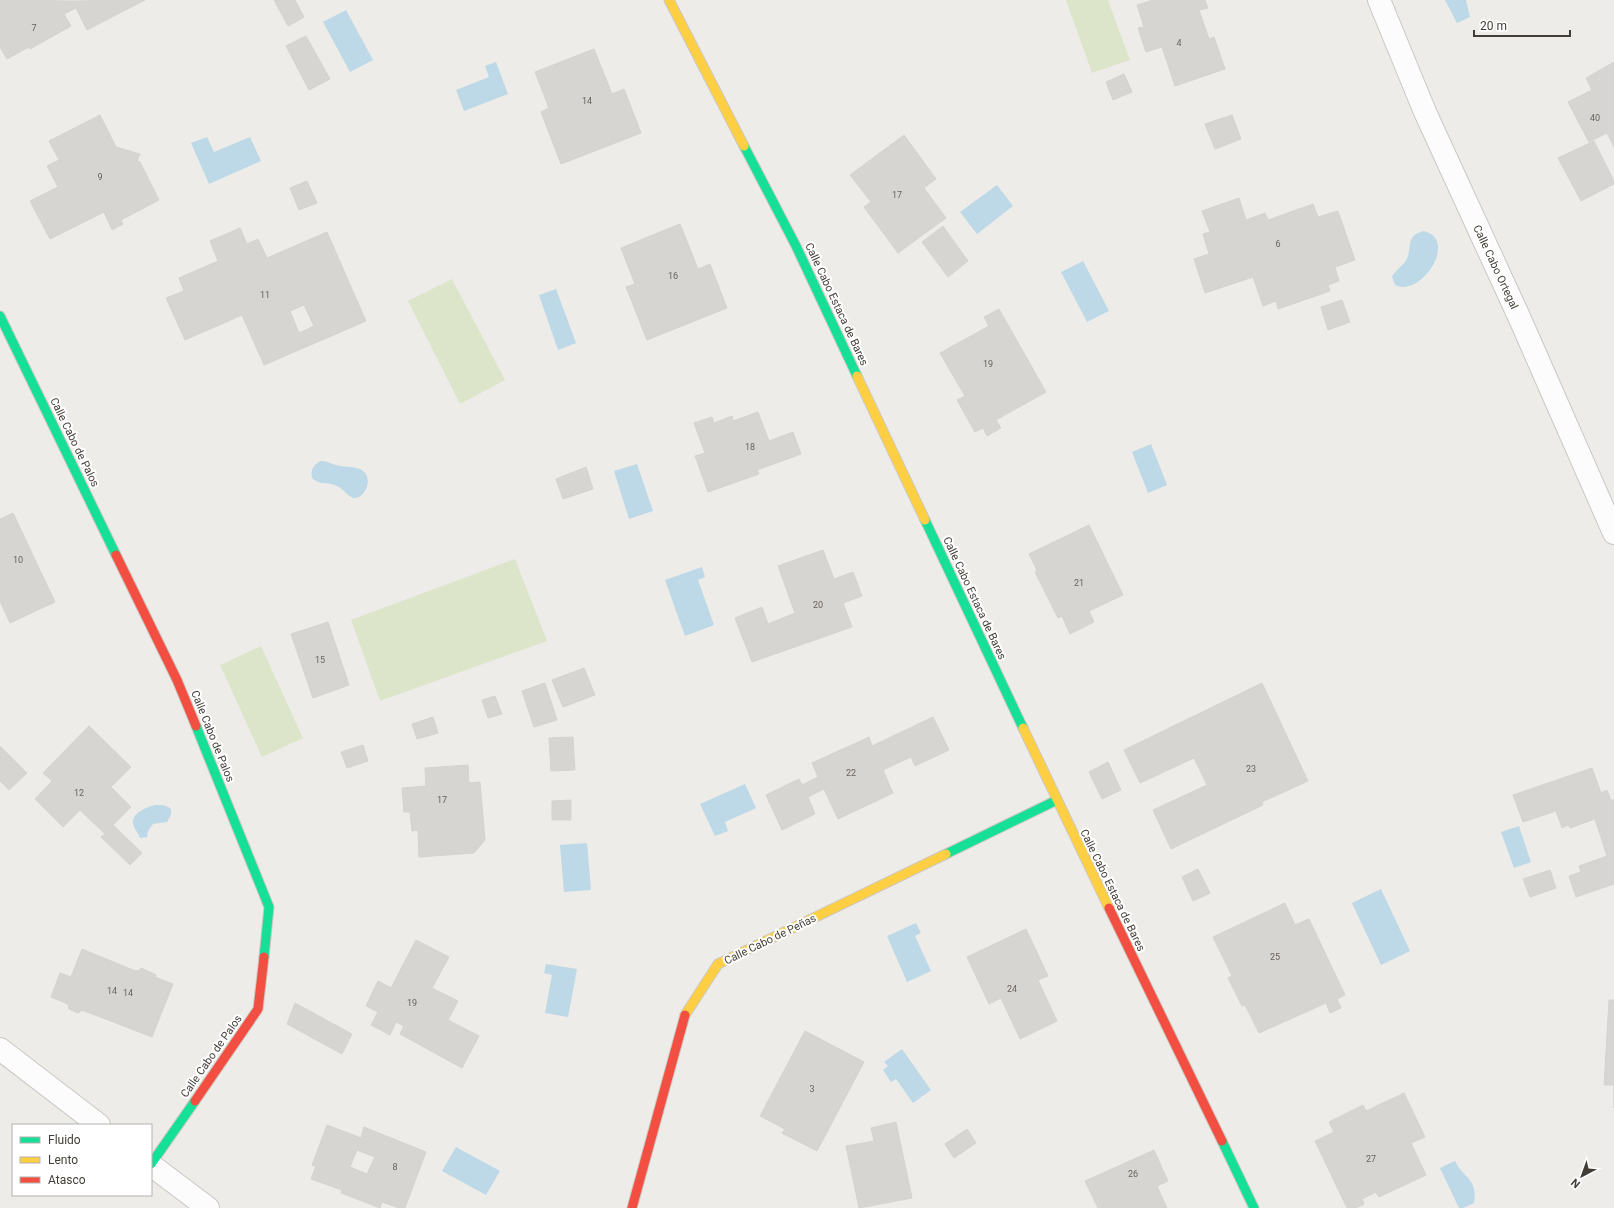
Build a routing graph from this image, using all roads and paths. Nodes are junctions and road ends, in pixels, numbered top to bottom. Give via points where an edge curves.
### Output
1 (668, 0) edge
2 (1379, 0) edge
3 (0, 316) edge
4 (1614, 533) edge
5 (1057, 800) junction
6 (0, 1049) edge
7 (98, 1124) edge
8 (152, 1163) edge
9 (152, 1165) edge
10 (208, 1208) edge
11 (632, 1208) edge
12 (1254, 1208) edge

1 - 5 street, Calle Cabo Estaca de Bares via 796,246
2 - 4 street, Calle Cabo Ortegal via 1425,112
3 - 8 street, Calle Cabo de Palos via 177,680 270,907 258,1009
5 - 11 street, Calle Cabo de Peñas via 718,964 683,1017
5 - 12 street, Calle Cabo Estaca de Bares
6 - 7 street
9 - 10 street

